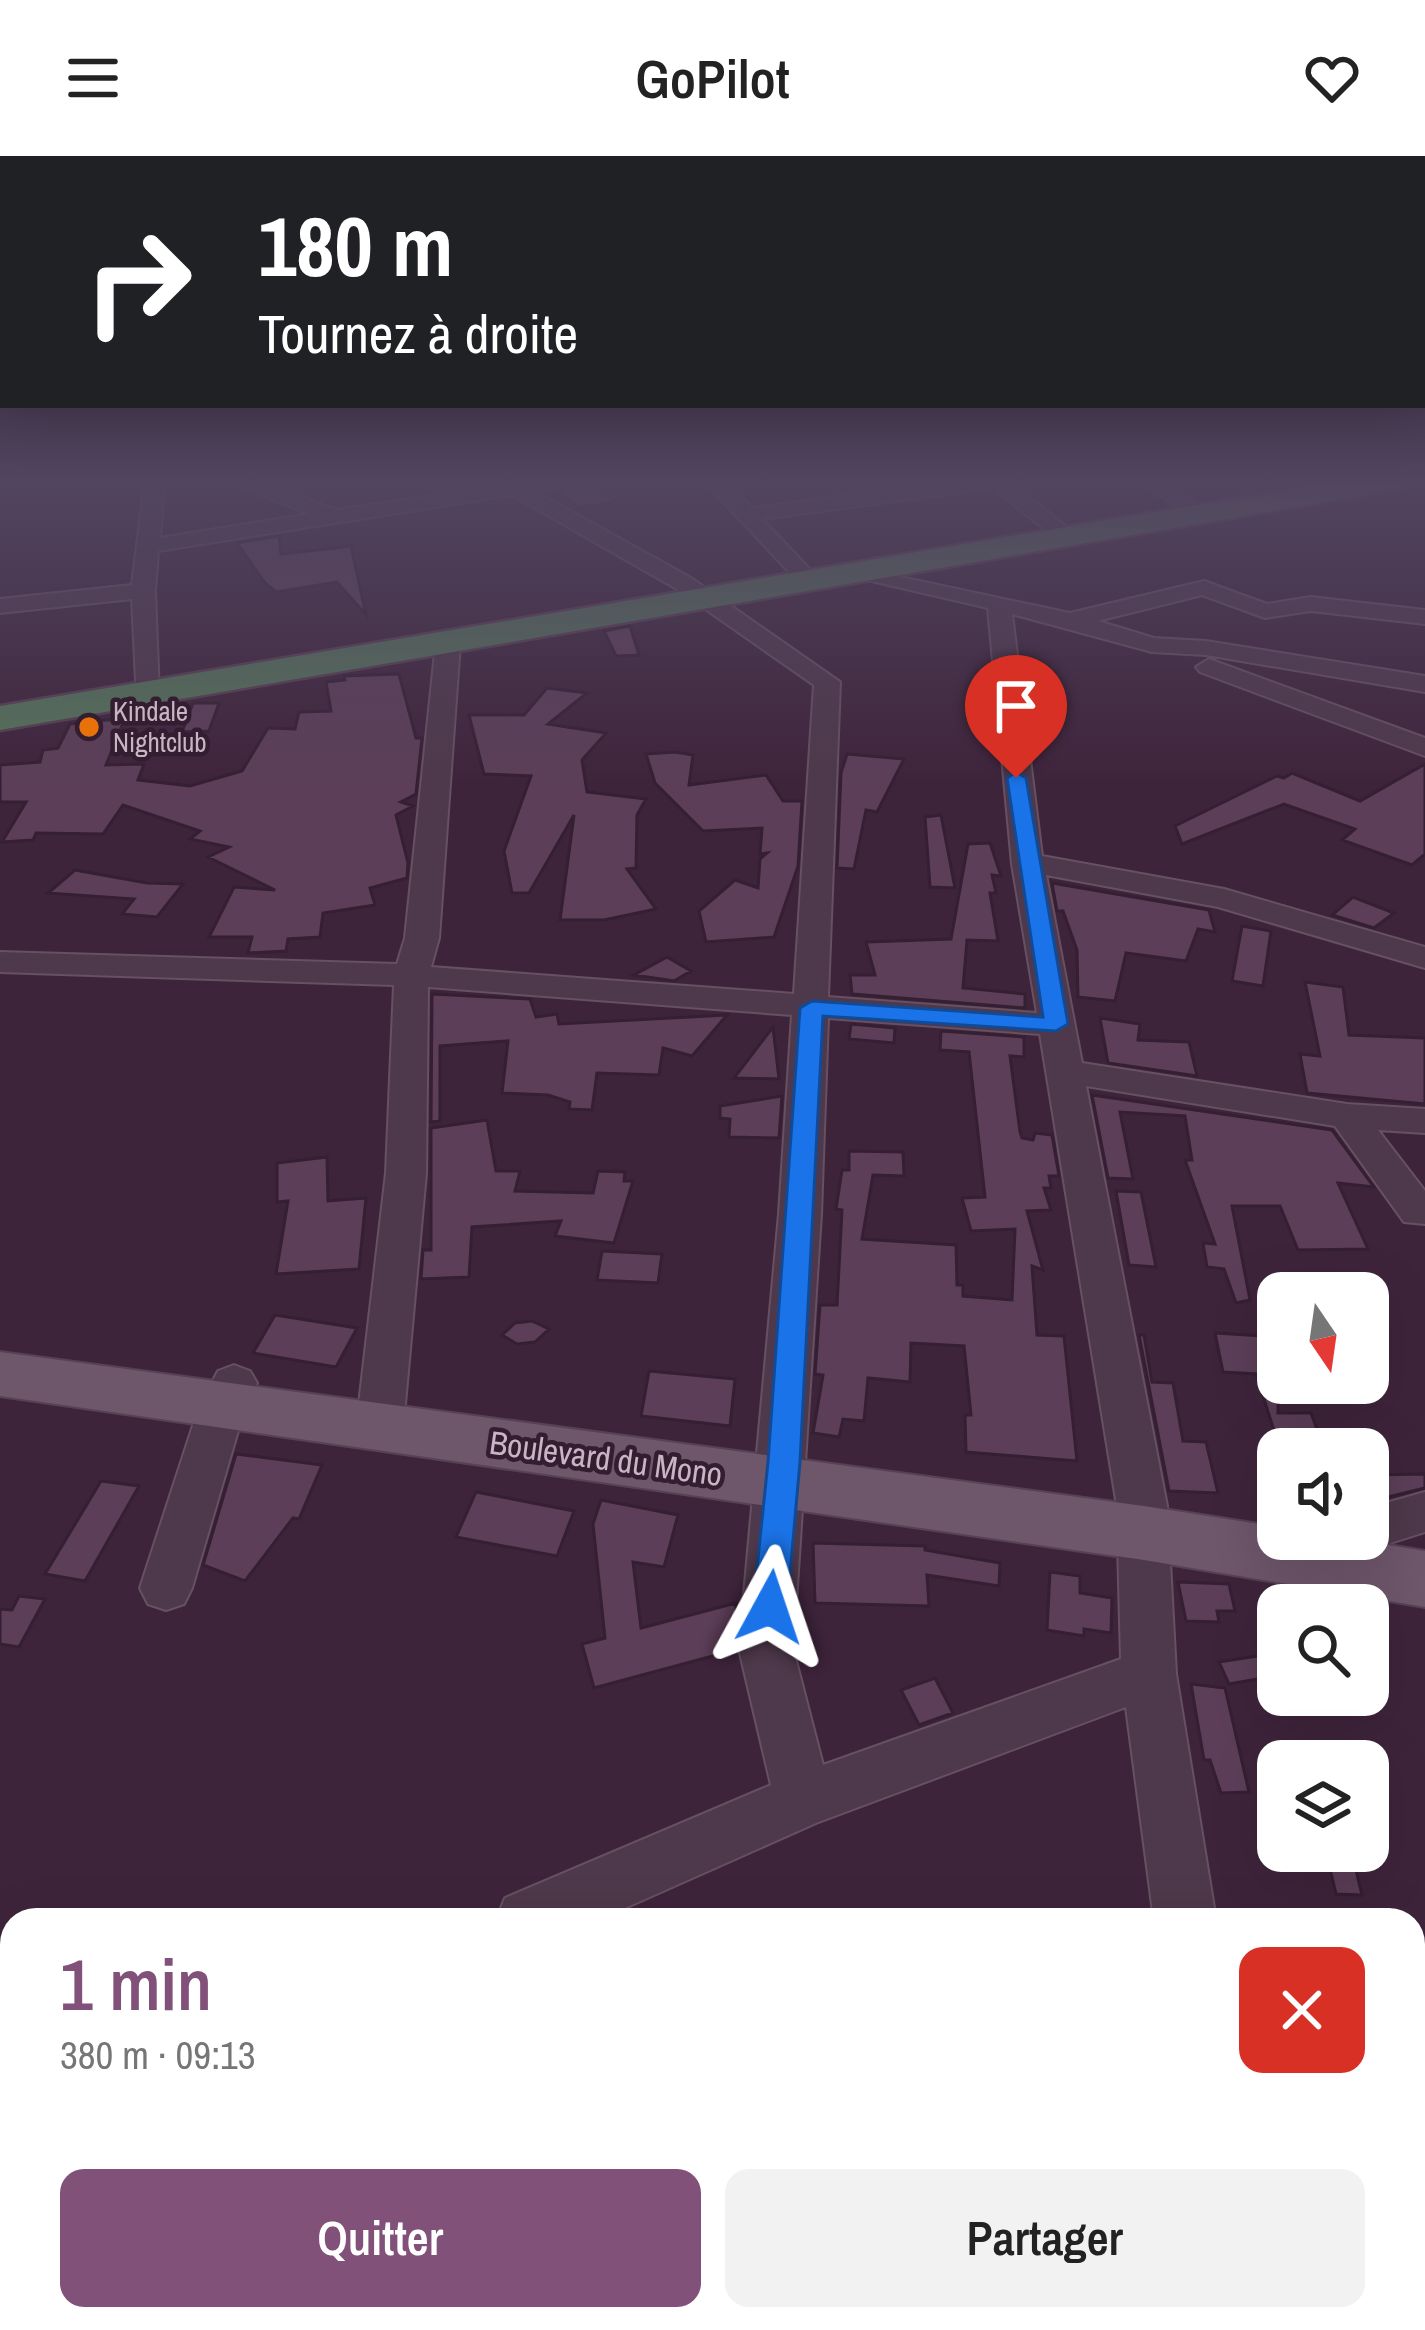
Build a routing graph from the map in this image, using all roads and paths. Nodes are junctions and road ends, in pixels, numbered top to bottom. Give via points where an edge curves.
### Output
1 (144, 581) edge
2 (674, 581) edge
3 (807, 581) edge
4 (902, 581) edge
5 (143, 591) junction
6 (704, 599) junction
7 (999, 604) junction
8 (0, 607) edge
9 (1265, 610) junction
10 (1425, 617) edge
11 (1070, 620) junction
12 (448, 644) junction
13 (1152, 646) junction
14 (1206, 648) junction
15 (1425, 684) edge
16 (146, 695) junction
17 (0, 718) edge
18 (1425, 748) edge
19 (1028, 864) junction
20 (1425, 958) edge
21 (0, 962) edge
22 (411, 976) junction
23 (812, 1008) junction
24 (1056, 1024) junction
25 (1063, 1071) junction
26 (1348, 1116) junction
27 (1425, 1121) edge
28 (1419, 1211) dead end
29 (0, 1350) edge
30 (0, 1374) edge
31 (228, 1395) junction
32 (382, 1404) junction
33 (783, 1472) junction
34 (1425, 1512) edge
35 (1143, 1520) junction
36 (1389, 1523) edge
37 (1257, 1529) edge
38 (1389, 1546) edge
39 (1425, 1551) edge
40 (1425, 1579) edge
41 (166, 1588) dead end
42 (1149, 1674) junction
43 (803, 1800) junction
44 (626, 1901) edge
45 (589, 1908) edge
46 (1183, 1908) edge

1 - 5 street
2 - 6 street
3 - 6 highway
4 - 7 street
5 - 8 street
5 - 16 street
6 - 12 highway
6 - 23 street via 827,682
7 - 11 street
7 - 19 street
9 - 10 street via 1311,604
9 - 11 street via 1204,588
9 - 14 street
11 - 13 street
12 - 16 highway
12 - 22 street via 422,938
13 - 14 street
13 - 18 street
14 - 15 street
16 - 17 highway
19 - 20 street via 1224,899
19 - 24 street
21 - 22 street
22 - 23 street
22 - 32 street via 406,1173
23 - 24 street
23 - 33 street
24 - 25 street
25 - 26 street
25 - 35 street
26 - 27 street
26 - 28 street
29 - 31 main road, Boulevard du Mono
30 - 31 main road, Boulevard du Mono
31 - 32 main road, Boulevard du Mono
31 - 33 main road, Boulevard du Mono
31 - 41 street
32 - 33 main road, Boulevard du Mono
33 - 35 main road, Boulevard du Mono
33 - 43 street via 766,1648
34 - 36 street
35 - 37 main road, Boulevard du Mono
35 - 40 main road, Boulevard du Mono
35 - 42 street
38 - 39 main road
42 - 43 street
42 - 46 street
43 - 44 street
44 - 45 street

